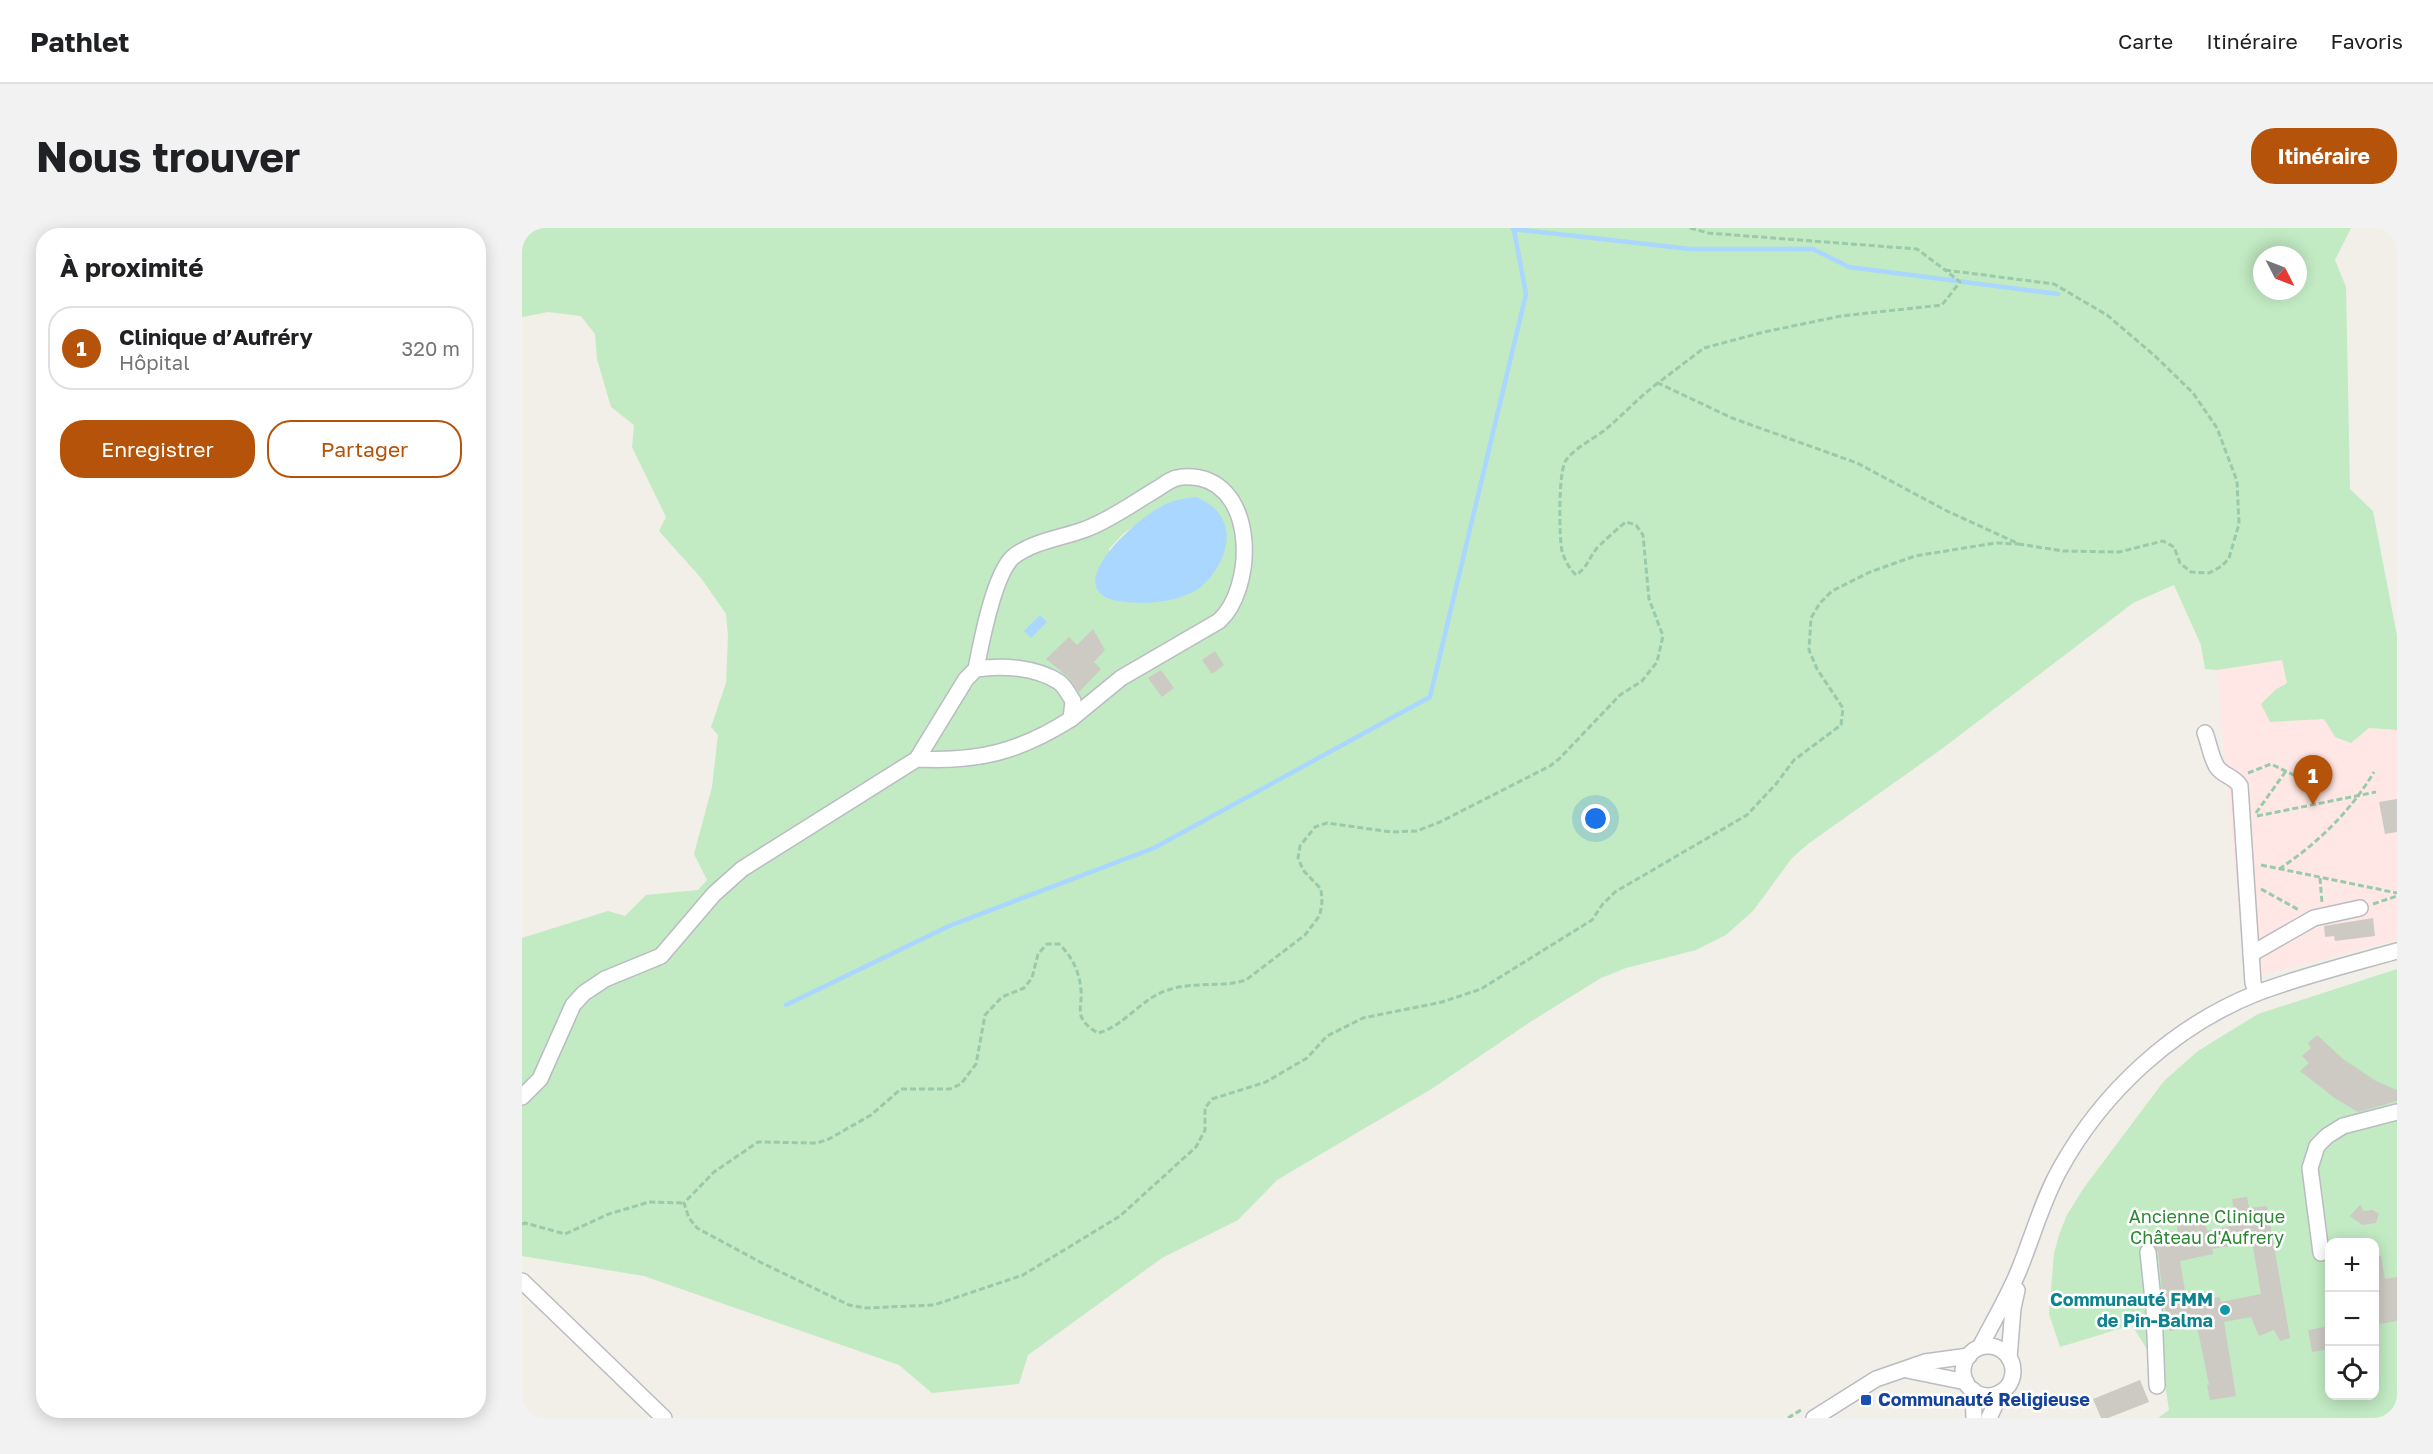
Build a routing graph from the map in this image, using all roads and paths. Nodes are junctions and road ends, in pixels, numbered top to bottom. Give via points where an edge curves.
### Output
1 (1690, 228) edge
2 (1945, 270) junction
3 (1658, 382) junction
4 (2019, 544) junction
5 (976, 669) junction
6 (1071, 719) junction
7 (2205, 733) dead end
8 (917, 759) junction
9 (2286, 771) junction
10 (2374, 772) dead end
11 (2236, 778) junction
12 (2376, 792) dead end
13 (2360, 795) junction
14 (2314, 804) junction
15 (2245, 862) junction
16 (2279, 869) junction
17 (2320, 878) junction
18 (2246, 881) junction
19 (2397, 895) edge
20 (2360, 908) joint
21 (2319, 917) junction
22 (2397, 951) edge
23 (2251, 954) junction
24 (2257, 993) junction
25 (522, 1097) edge
26 (2397, 1112) edge
27 (684, 1203) junction
28 (522, 1224) edge
29 (2148, 1252) dead end
30 (2321, 1253) dead end
31 (2018, 1272) junction
32 (522, 1281) edge
33 (1974, 1351) junction
34 (2009, 1358) junction
35 (1907, 1370) junction
36 (1970, 1386) junction
37 (2157, 1386) dead end
38 (2001, 1392) junction
39 (664, 1418) edge
40 (1814, 1418) edge
41 (1974, 1418) edge
42 (1989, 1418) edge

1 - 2 path via 1708,233 1917,249
2 - 3 path via 1960,282 1942,304 1841,316 1704,348
2 - 4 path via 2054,284 2107,315 2193,393 2217,428 2237,481 2239,524 2229,558 2209,573 2192,572 2180,563 2174,547 2163,540 2118,552 2063,551
3 - 4 path via 1732,418 1857,462 1949,512
3 - 27 path via 1566,461 1559,526 1562,552 1576,575 1622,525 1636,525 1643,535 1649,599 1663,636 1657,662 1559,759 1540,772 1417,831 1392,832 1327,823 1315,827 1300,846 1298,858 1322,896 1320,915 1305,935 1246,980 1157,994 1109,1030 1098,1033 1088,1026 1082,1016 1081,988 1074,963 1059,944 1047,944 1038,954 1032,978 1024,988 1002,997 985,1015 976,1064 961,1084 950,1089 901,1089 871,1115 817,1143 758,1142 714,1172
4 - 27 path via 1995,543 1915,556 1832,591 1811,618 1809,650 1843,708 1841,725 1794,760 1747,815 1615,892 1592,920 1481,990 1363,1018 1327,1036 1306,1058 1266,1082 1212,1099 1205,1108 1205,1130 1196,1147 1120,1216 1023,1275 934,1305 849,1305 697,1228
5 - 6 street via 1012,667 1060,683 1073,701
5 - 6 street via 998,581 1012,558 1034,545 1109,519 1176,477 1200,478 1222,489 1237,508 1245,537 1242,574 1231,610 1219,621 1120,678
5 - 8 street
6 - 8 street via 1042,737 984,757 953,761
7 - 11 street via 2217,766
8 - 25 street via 742,869 714,894 661,956 605,979 584,993 573,1005 540,1079
9 - 11 path via 2271,764
9 - 14 path via 2302,778
9 - 14 path via 2253,817
10 - 13 path
11 - 15 street via 2240,786
12 - 13 path
13 - 14 path
13 - 16 path via 2309,849
15 - 16 path
15 - 18 street
16 - 17 path
17 - 19 path
17 - 21 path
18 - 21 path
18 - 23 street
19 - 20 path
20 - 21 street
21 - 23 street
22 - 24 street
23 - 24 street
24 - 31 street via 2174,1040 2111,1096 2082,1131 2059,1170
26 - 30 street via 2343,1126 2318,1146 2310,1168
27 - 28 path via 649,1202 609,1214 565,1234
29 - 37 street
31 - 33 street
31 - 34 street
32 - 39 street
33 - 34 street via 1993,1346
33 - 35 street
33 - 36 street via 1964,1368
34 - 38 street via 2012,1378
35 - 36 street
35 - 40 street via 1876,1380
36 - 38 street via 1986,1395
36 - 41 street
38 - 42 street

